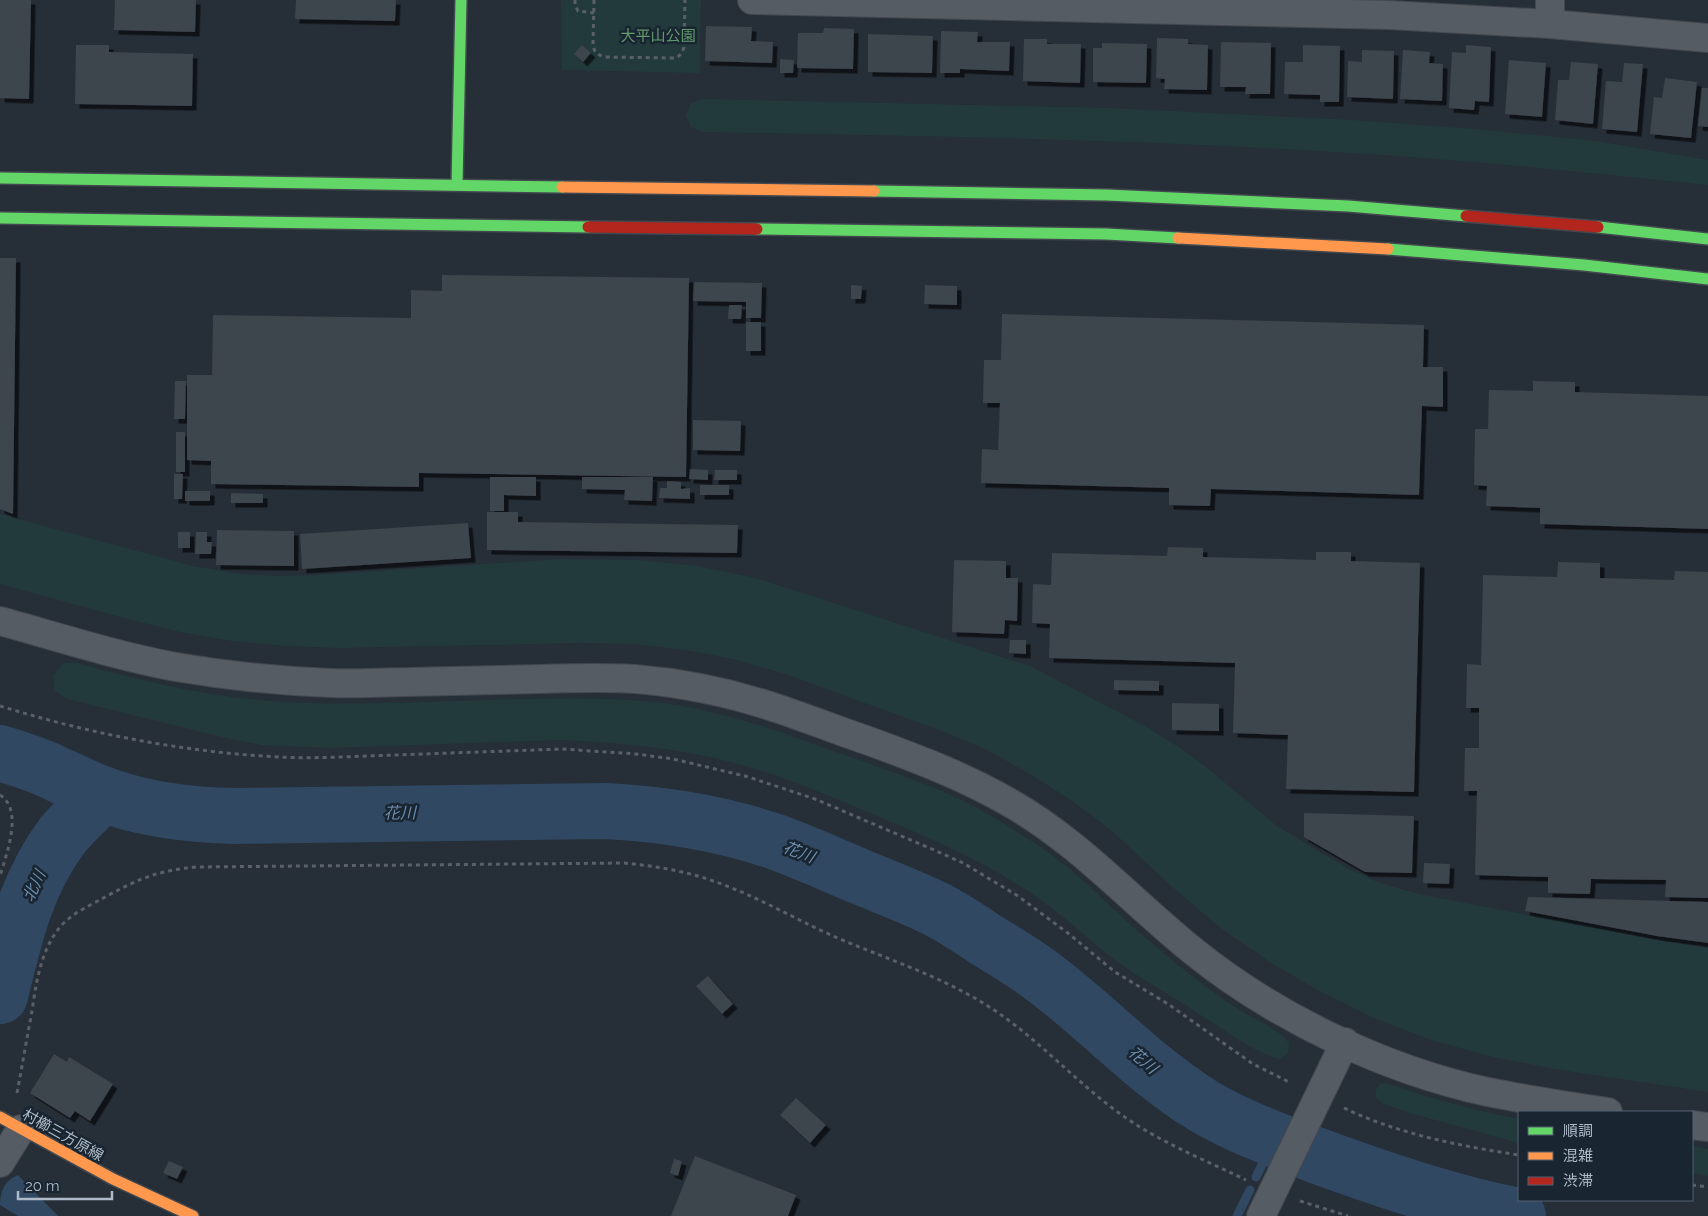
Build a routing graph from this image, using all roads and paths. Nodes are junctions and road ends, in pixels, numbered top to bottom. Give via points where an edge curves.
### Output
1 (461, 0) edge
2 (575, 0) edge
3 (594, 0) edge
4 (685, 0) edge
5 (752, 0) edge
6 (1390, 7) edge
7 (1550, 12) edge
8 (594, 13) junction
9 (1708, 38) edge
10 (0, 178) edge
11 (457, 184) junction
12 (0, 218) edge
13 (1708, 239) edge
14 (1708, 279) edge
15 (0, 621) edge
16 (0, 706) edge
17 (0, 795) edge
18 (0, 876) edge
19 (1345, 1042) junction
20 (1253, 1064) dead end
21 (1602, 1111) edge
22 (7, 1121) edge
23 (1371, 1121) dead end
24 (1693, 1125) edge
25 (1708, 1128) edge
26 (1518, 1156) edge
27 (0, 1163) edge
28 (1220, 1167) dead end
29 (1693, 1185) edge
30 (1708, 1187) edge
31 (1334, 1212) dead end
32 (193, 1216) edge
33 (1261, 1216) edge
34 (1348, 1216) edge

1 - 11 street
2 - 8 path via 578,11
3 - 8 path
4 - 8 path via 684,46 678,57 672,58 598,55 593,45
5 - 6 street
6 - 7 street
7 - 9 street
10 - 11 street
11 - 13 street via 1218,199 1468,215
12 - 14 street via 1106,234 1345,246
15 - 19 street via 164,664 228,675 338,683 631,679 680,684 776,708 929,763 1012,804 1051,828 1088,857 1196,954 1249,991
16 - 20 path via 84,730 230,754 330,757 562,749 673,759 745,776 824,803 934,850 991,879 1044,914 1115,972 1168,1004
17 - 18 path via 12,813 12,830
19 - 21 street via 1423,1074 1485,1091
19 - 33 street
22 - 27 street
22 - 28 path via 16,1102 39,969 47,946 60,926 80,911 135,881 155,873 197,867 624,863 655,866 716,882 965,992 1022,1030 1120,1114 1148,1132
22 - 32 street, 村櫛三方原線 via 112,1179
23 - 26 path via 1457,1144
24 - 25 street
29 - 30 path
31 - 34 path

